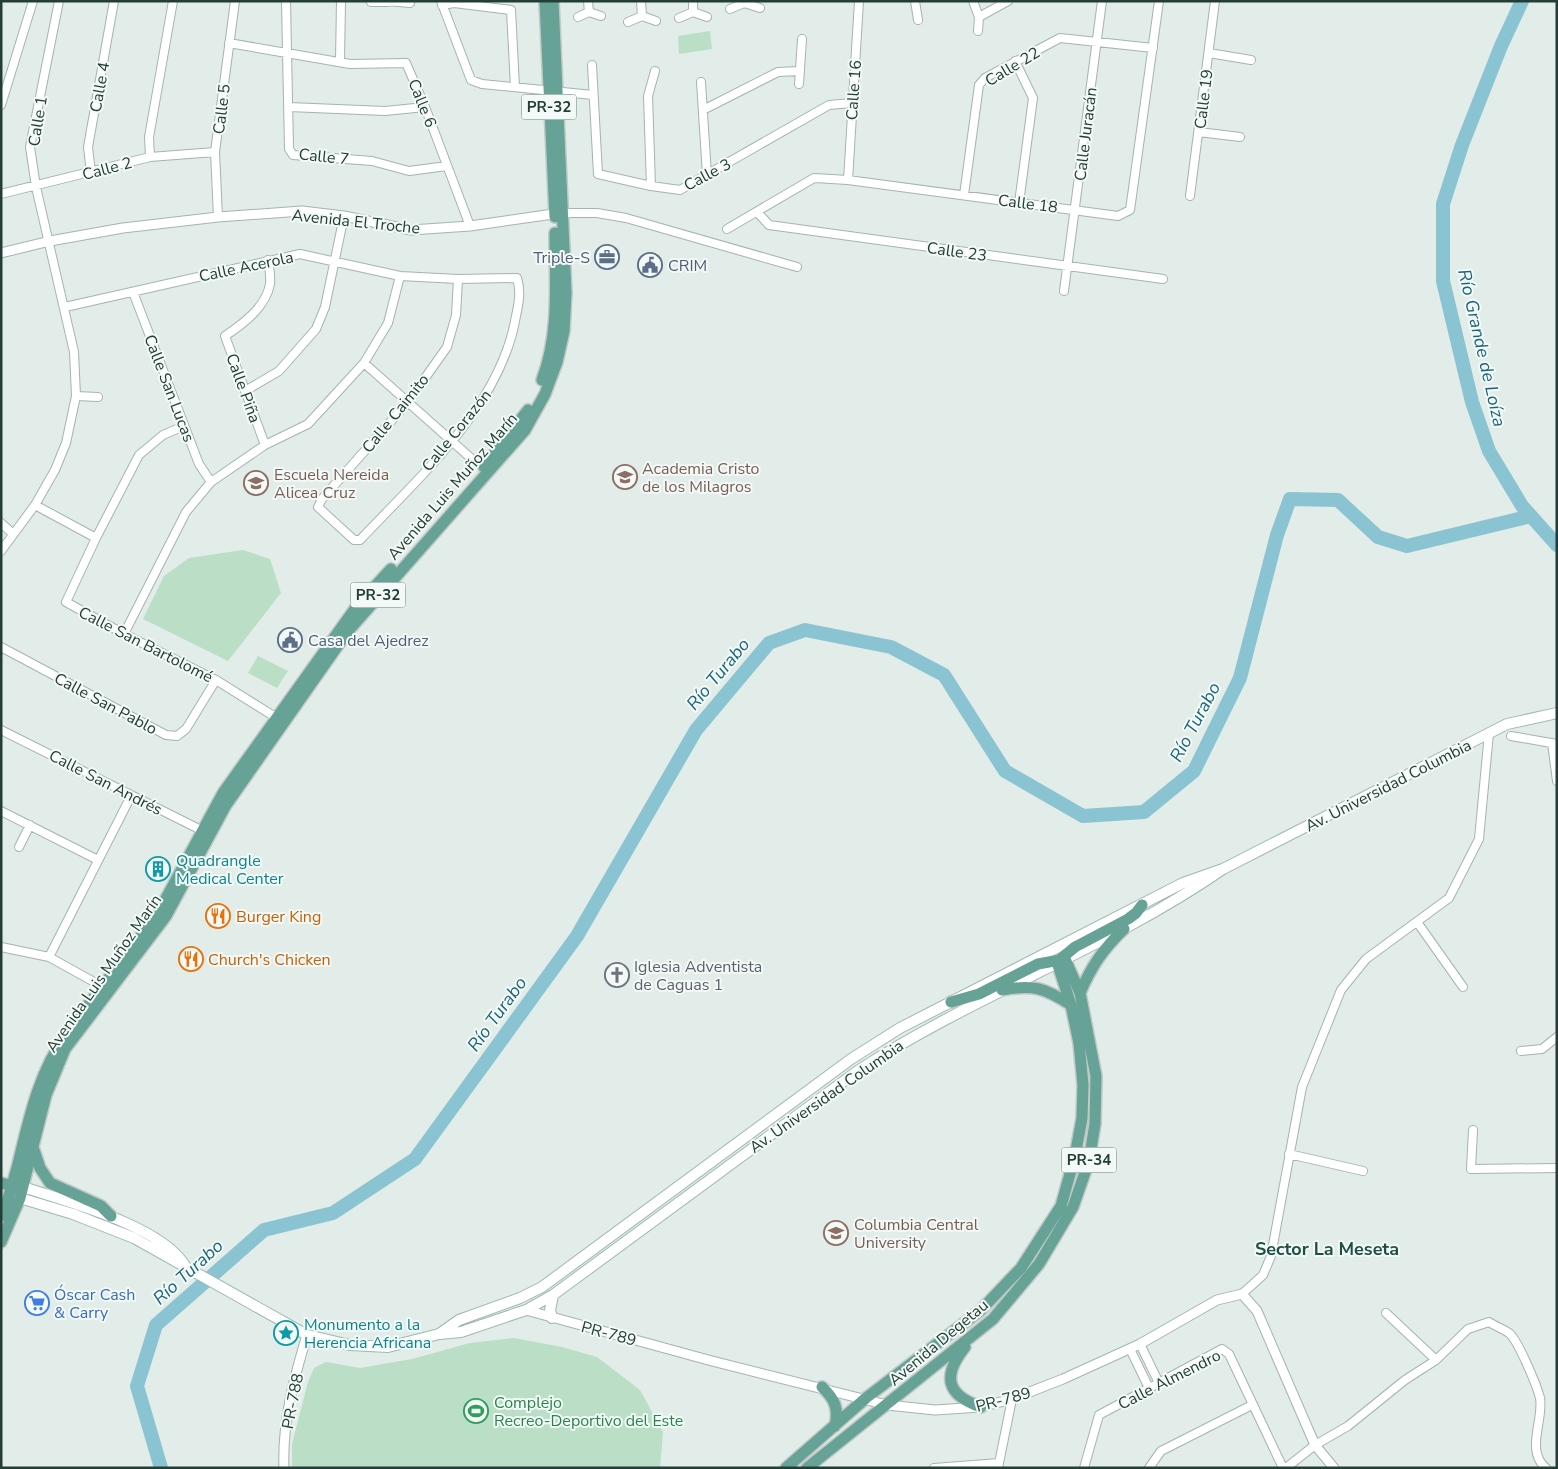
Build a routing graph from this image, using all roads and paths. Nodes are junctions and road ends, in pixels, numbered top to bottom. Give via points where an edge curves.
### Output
1 (33, 1) edge
2 (59, 1) edge
3 (114, 1) edge
4 (174, 1) edge
5 (234, 1) edge
6 (286, 1) edge
7 (341, 1) edge
8 (545, 1) edge
9 (553, 1) edge
10 (588, 1) edge
11 (641, 1) edge
12 (693, 1) edge
13 (859, 1) edge
14 (915, 1) edge
15 (973, 1) edge
16 (1008, 1) edge
17 (1102, 1) edge
18 (1159, 1) edge
19 (1215, 1) edge
20 (371, 2) edge
21 (388, 2) edge
22 (744, 2) edge
23 (410, 3) dead end
24 (441, 3) edge
25 (760, 8) dead end
26 (730, 9) dead end
27 (589, 12) junction
28 (693, 12) junction
29 (601, 16) dead end
30 (642, 16) junction
31 (578, 17) dead end
32 (707, 17) dead end
33 (979, 17) junction
34 (679, 18) dead end
35 (918, 20) dead end
36 (656, 21) dead end
37 (628, 22) dead end
38 (978, 31) dead end
39 (802, 38) dead end
40 (1097, 41) junction
41 (229, 44) junction
42 (1152, 48) junction
43 (1209, 53) junction
44 (288, 54) junction
45 (1251, 60) dead end
46 (340, 61) junction
47 (1015, 61) junction
48 (592, 65) dead end
49 (655, 71) dead end
50 (800, 71) junction
51 (701, 82) dead end
52 (799, 84) dead end
53 (4, 87) edge
54 (515, 87) junction
55 (553, 91) junction
56 (593, 95) junction
57 (852, 104) junction
58 (1, 105) edge
59 (289, 107) junction
60 (426, 107) junction
61 (704, 110) junction
62 (1199, 132) junction
63 (1240, 137) dead end
64 (215, 152) junction
65 (150, 157) junction
66 (447, 166) junction
67 (91, 173) junction
68 (707, 175) junction
69 (848, 180) junction
70 (651, 186) junction
71 (36, 187) junction
72 (1, 194) edge
73 (964, 195) junction
74 (1190, 196) dead end
75 (1019, 202) junction
76 (1075, 209) junction
77 (757, 212) junction
78 (558, 213) junction
79 (344, 216) junction
80 (218, 217) junction
81 (470, 226) junction
82 (727, 229) dead end
83 (50, 241) junction
84 (1, 253) edge
85 (268, 260) junction
86 (335, 261) junction
87 (1068, 266) junction
88 (796, 267) dead end
89 (400, 276) junction
90 (517, 278) joint
91 (458, 279) junction
92 (1163, 279) dead end
93 (1064, 291) dead end
94 (133, 292) junction
95 (64, 306) junction
96 (364, 363) junction
97 (245, 391) junction
98 (76, 396) junction
99 (98, 397) dead end
100 (408, 402) junction
101 (184, 426) junction
102 (451, 441) junction
103 (265, 446) junction
104 (472, 460) dead end
105 (211, 482) junction
106 (35, 505) junction
107 (1, 523) edge
108 (13, 534) junction
109 (364, 536) joint
110 (96, 538) junction
111 (1, 552) edge
112 (124, 634) junction
113 (1, 647) edge
114 (216, 680) junction
115 (1557, 713) edge
116 (279, 720) junction
117 (1, 730) edge
118 (1489, 733) junction
119 (1511, 736) dead end
120 (1554, 744) edge
121 (1557, 782) edge
122 (131, 796) junction
123 (1, 811) edge
124 (30, 826) junction
125 (206, 832) junction
126 (19, 847) dead end
127 (98, 860) junction
128 (1223, 869) junction
129 (1142, 905) junction
130 (1417, 922) junction
131 (1124, 929) junction
132 (1, 946) edge
133 (49, 957) junction
134 (1060, 960) junction
135 (1463, 987) dead end
136 (105, 989) junction
137 (1002, 990) junction
138 (1080, 993) junction
139 (951, 1002) junction
140 (1071, 1005) junction
141 (1557, 1037) edge
142 (1521, 1051) dead end
143 (1473, 1130) dead end
144 (34, 1148) junction
145 (1289, 1154) junction
146 (1557, 1168) edge
147 (1363, 1171) dead end
148 (684, 1182) junction
149 (11, 1190) edge
150 (692, 1192) junction
151 (1, 1216) edge
152 (111, 1216) junction
153 (1, 1242) edge
154 (601, 1243) junction
155 (186, 1267) junction
156 (1242, 1294) junction
157 (553, 1295) junction
158 (526, 1310) junction
159 (1386, 1312) dead end
160 (473, 1315) junction
161 (552, 1318) junction
162 (979, 1330) junction
163 (439, 1334) junction
164 (307, 1335) junction
165 (1140, 1344) junction
166 (1130, 1348) junction
167 (1436, 1360) junction
168 (1158, 1381) junction
169 (1148, 1386) junction
170 (822, 1387) junction
171 (866, 1398) junction
172 (1012, 1399) junction
173 (887, 1405) junction
174 (1252, 1405) junction
175 (982, 1407) junction
176 (835, 1426) junction
177 (1315, 1445) junction
178 (998, 1465) edge
179 (284, 1468) edge
180 (786, 1468) edge
181 (807, 1468) edge
182 (934, 1468) edge
183 (1084, 1468) edge
184 (1148, 1468) edge
185 (1284, 1468) edge
186 (1334, 1468) edge
187 (1546, 1468) edge

1 - 53 street
2 - 71 street, Calle 1 via 30,146
3 - 67 street, Calle 4 via 88,147
4 - 65 street via 149,136
5 - 41 street, Calle 5
6 - 44 street, Calle 7
7 - 46 street
8 - 55 main road, Avenida Luis Muñoz Marín / PR-32
9 - 55 main road, Avenida Luis Muñoz Marín / PR-32
10 - 27 street
11 - 30 street
12 - 28 street
13 - 57 street, Calle 16
14 - 35 street
15 - 33 street
16 - 33 street
17 - 40 street, Calle Juracán
18 - 42 street, Calle 18
19 - 43 street, Calle 19
20 - 21 street
21 - 23 street
22 - 25 street
22 - 26 street
24 - 54 street via 471,80
24 - 54 street via 511,10
27 - 29 street
27 - 31 street
28 - 32 street
28 - 34 street
30 - 36 street
30 - 37 street
33 - 38 street
39 - 50 street
40 - 42 street, Calle 22
40 - 47 street, Calle 22 via 1060,38
40 - 76 street, Calle Juracán
41 - 44 street, Calle 6
41 - 64 street, Calle 5
42 - 76 street, Calle 18 via 1130,210 1118,216
43 - 45 street
43 - 62 street, Calle 19
44 - 46 street, Calle 6
44 - 59 street, Calle 7
46 - 60 street, Calle 6 via 350,64 406,63
47 - 73 street, Calle 22 via 985,78 980,85
47 - 75 street via 1033,98
48 - 56 street
49 - 70 street via 648,96
50 - 52 street
50 - 61 street via 778,72
51 - 61 street
53 - 58 street
54 - 55 street
55 - 56 street
55 - 78 main road, Avenida Luis Muñoz Marín / PR-32
56 - 70 street, Calle 3 via 598,174
57 - 68 street, Calle 3 via 829,106
57 - 69 street, Calle 16
59 - 60 street via 385,111
59 - 66 street, Calle 7 via 289,149 293,155 372,161 409,171
60 - 66 street, Calle 6
61 - 68 street
62 - 63 street
62 - 74 street, Calle 19
64 - 65 street, Calle 2
64 - 80 street, Calle 5
65 - 67 street, Calle 2
66 - 81 street, Calle 6
67 - 71 street, Calle 2
68 - 70 street, Calle 3 via 680,190
69 - 73 street, Calle 18
69 - 77 street, Calle 18 via 814,178
71 - 72 street, Calle 2
71 - 83 street, Calle 1
73 - 75 street, Calle 18
75 - 76 street, Calle 18
76 - 87 street, Calle Juracán
77 - 82 street, Calle 18
77 - 87 street, Calle 23 via 769,225
78 - 81 street, Avenida El Troche
78 - 88 street, Avenida El Troche via 597,213 626,218
78 - 116 main road, Avenida Luis Muñoz Marín / PR-32 via 556,317 552,343 537,394 522,427 374,594 352,612
79 - 80 street, Avenida El Troche via 302,211
79 - 81 street, Avenida El Troche via 410,230
79 - 86 street
80 - 83 street, Avenida El Troche via 123,228
83 - 84 street, Avenida El Troche
83 - 95 street, Calle 1
85 - 86 street, Calle Acerola via 300,254
85 - 94 street, Calle Acerola
85 - 97 street, Calle Piña via 270,283 265,299 242,325 224,336
86 - 89 street, Calle Acerola
86 - 97 street via 325,307 316,329 279,371
87 - 92 street, Calle 23
87 - 93 street, Calle Juracán
89 - 91 street, Calle Acerola
89 - 96 street via 388,323
90 - 91 street, Calle Acerola
90 - 102 street, Calle Corazón via 521,289 513,337 500,371 483,402
91 - 100 street, Calle Caimito via 456,315 447,347
94 - 95 street, Calle Acerola
94 - 101 street, Calle San Lucas
95 - 98 street, Calle 1 via 74,352
96 - 100 street
96 - 103 street via 308,424
97 - 103 street, Calle Piña
98 - 99 street
98 - 106 street, Calle 1 via 66,443
100 - 102 street
100 - 109 street, Calle Caimito via 318,506 354,540
101 - 105 street, Calle San Lucas via 199,464
101 - 110 street, Calle San Bartolomé via 163,435 139,455
102 - 104 street
102 - 109 street, Calle Corazón
103 - 105 street
105 - 112 street via 186,512
106 - 108 street, Calle 1
106 - 110 street
107 - 108 street
108 - 111 street, Calle 1
110 - 112 street, Calle San Bartolomé via 66,602
112 - 114 street, Calle San Bartolomé
113 - 114 street, Calle San Pablo via 166,735 177,736 186,729
114 - 116 street, Calle San Bartolomé
115 - 118 main road, Av. Universidad Columbia via 1507,724
116 - 125 main road, Avenida Luis Muñoz Marín / PR-32 via 223,793
117 - 122 street, Calle San Andrés
118 - 128 main road, Av. Universidad Columbia
118 - 130 street via 1479,839 1449,898
119 - 120 street
120 - 121 street
122 - 125 street, Calle San Andrés
122 - 127 street
123 - 124 street
124 - 126 street
124 - 127 street
125 - 136 main road, Avenida Luis Muñoz Marín / PR-32 via 157,915
127 - 133 street
128 - 129 main road, Av. Universidad Columbia
128 - 131 main road, Av. Universidad Columbia
129 - 134 main road via 1128,919 1074,947
129 - 139 main road, Av. Universidad Columbia
130 - 135 street
130 - 145 street via 1366,959 1341,990 1302,1087
131 - 134 main road, Av. Universidad Columbia
131 - 138 main road via 1090,968
132 - 133 street
133 - 136 street
134 - 137 main road, Av. Universidad Columbia
134 - 138 main road, Avenida Degetau / PR-34
134 - 139 main road via 1038,964 971,997
134 - 140 main road, Avenida Degetau / PR-34
136 - 144 main road, Avenida Luis Muñoz Marín / PR-32 via 58,1062 46,1095
136 - 149 main road, Avenida Luis Muñoz Marín / PR-32 via 55,1050 44,1071
137 - 140 main road via 1021,986 1043,988
137 - 150 main road, Av. Universidad Columbia via 906,1040 867,1065
138 - 162 main road, Avenida Degetau / PR-34 via 1096,1076 1095,1124 1089,1161 1073,1207 1039,1264 993,1319
139 - 148 main road, Av. Universidad Columbia via 900,1028 851,1059
140 - 171 main road, Avenida Degetau / PR-34 via 1081,1060 1082,1118 1061,1206 1021,1268 980,1311
141 - 142 street via 1542,1049
143 - 146 street via 1471,1168
144 - 149 main road, Avenida Luis Muñoz Marín / PR-32
144 - 152 main road via 40,1168 50,1182 100,1206
145 - 147 street
145 - 156 street via 1271,1256 1263,1275
148 - 150 main road
148 - 154 main road, Av. Universidad Columbia
149 - 151 main road, Avenida Luis Muñoz Marín / PR-32
149 - 152 main road, Av. Universidad Columbia
149 - 153 main road, Avenida Luis Muñoz Marín / PR-32
149 - 155 main road, Av. Universidad Columbia via 115,1230
150 - 157 main road, Av. Universidad Columbia
152 - 155 main road, Av. Universidad Columbia via 177,1252
154 - 158 main road via 587,1259 536,1297
154 - 160 main road, Av. Universidad Columbia via 542,1287
155 - 164 main road, Av. Universidad Columbia
156 - 165 street, PR-789 / PR-789 via 1216,1300
156 - 177 street via 1256,1311
157 - 158 main road, Av. Universidad Columbia
157 - 161 main road
158 - 160 main road via 512,1308
158 - 161 street, PR-789 / PR-789
158 - 163 main road, Av. Universidad Columbia via 462,1332
159 - 167 street
160 - 163 main road, Av. Universidad Columbia
161 - 170 street, PR-789 / PR-789
162 - 173 main road, Avenida Degetau / PR-34
162 - 175 main road via 957,1358 950,1381 955,1393
163 - 164 main road, Av. Universidad Columbia via 388,1347 350,1345
164 - 179 street, PR-788 / PR-788 via 289,1408
165 - 166 street, PR-789 / PR-789
165 - 168 street
166 - 169 street
166 - 172 street, PR-789 / PR-789
167 - 177 street via 1405,1380 1348,1426
167 - 187 street via 1468,1329 1482,1324 1489,1322 1510,1334 1540,1400 1535,1440 1541,1464
168 - 169 street, Calle Almendro
168 - 174 street, Calle Almendro via 1225,1349
169 - 183 street, Calle Almendro via 1099,1415
170 - 171 street, PR-789 / PR-789
170 - 176 main road via 836,1404
171 - 173 street, PR-789 / PR-789
171 - 176 main road, Avenida Degetau / PR-34
172 - 175 street, PR-789 / PR-789
172 - 178 street
173 - 175 street, PR-789 / PR-789 via 935,1410
173 - 181 main road, Avenida Degetau / PR-34
174 - 184 street via 1161,1451
174 - 185 street, Calle Almendro
176 - 180 main road, Avenida Degetau / PR-34
177 - 185 street
177 - 186 street
178 - 182 street

